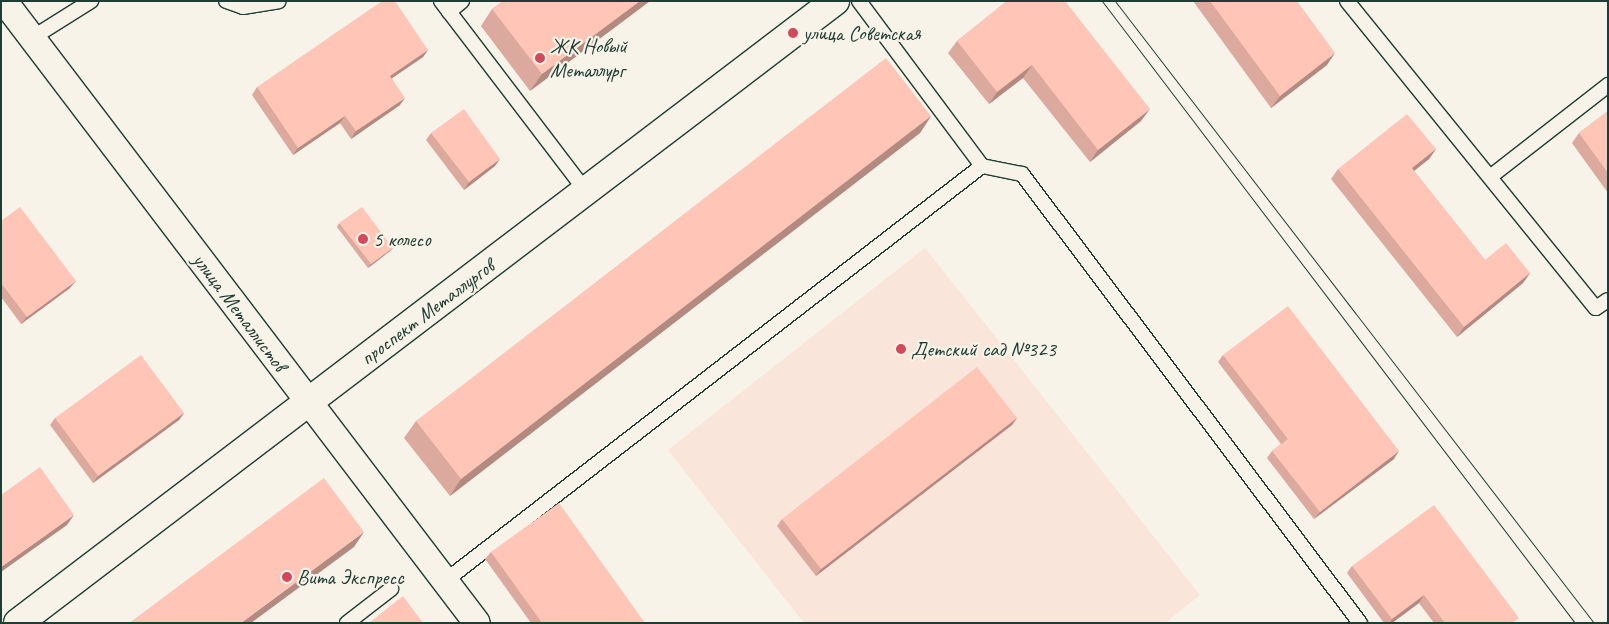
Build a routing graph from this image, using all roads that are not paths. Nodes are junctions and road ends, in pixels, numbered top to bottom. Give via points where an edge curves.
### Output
1 (4, 1) edge
2 (91, 1) edge
3 (226, 1) edge
4 (279, 1) edge
5 (462, 1) edge
6 (835, 1) edge
7 (859, 1) edge
8 (1347, 1) edge
9 (445, 7) edge
10 (32, 38) junction
11 (1608, 85) edge
12 (982, 166) junction
13 (1490, 177) junction
14 (586, 191) junction
15 (1608, 300) edge
16 (308, 402) junction
17 (445, 581) junction
18 (391, 589) dead end
19 (18, 623) edge
20 (347, 623) edge
21 (476, 623) edge
22 (1360, 623) edge

1 - 10 street, улица Металлистов
2 - 10 lane
3 - 4 lane via 243,7
5 - 9 lane
6 - 14 street, проспект Металлургов
7 - 12 lane
8 - 13 lane
9 - 14 lane
10 - 16 street, улица Металлистов
11 - 13 lane
12 - 17 lane
12 - 22 lane via 1022,174
13 - 15 lane via 1596,308
14 - 16 street, проспект Металлургов
16 - 17 street, улица Металлистов
16 - 19 street, проспект Металлургов
17 - 21 street, улица Металлистов
18 - 20 lane

